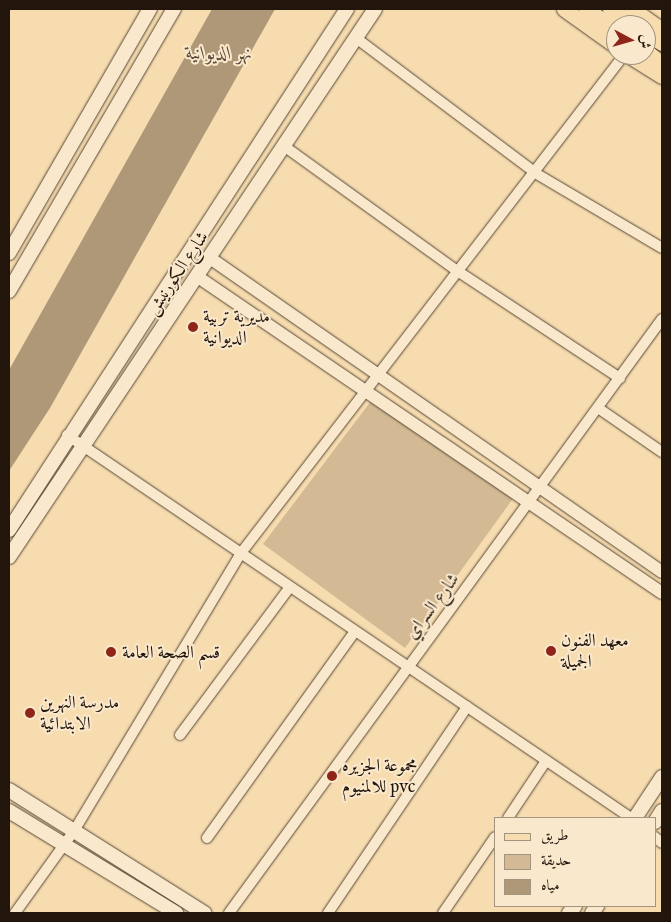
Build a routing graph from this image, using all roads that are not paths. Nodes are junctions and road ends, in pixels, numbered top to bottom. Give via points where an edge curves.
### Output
1 (150, 9) edge
2 (174, 9) edge
3 (348, 9) edge
4 (375, 9) edge
5 (564, 9) edge
6 (586, 9) edge
7 (610, 9) edge
8 (641, 15) edge
9 (606, 22) edge
10 (356, 38) junction
11 (606, 39) edge
12 (617, 65) edge
13 (644, 65) edge
14 (662, 76) edge
15 (284, 146) junction
16 (536, 174) junction
17 (219, 202) junction
18 (237, 217) junction
19 (662, 248) edge
20 (9, 253) edge
21 (210, 258) junction
22 (459, 272) junction
23 (198, 276) junction
24 (9, 292) edge
25 (662, 319) edge
26 (659, 331) edge
27 (378, 372) junction
28 (620, 378) junction
29 (364, 393) junction
30 (598, 408) junction
31 (82, 413) junction
32 (99, 424) junction
33 (67, 435) junction
34 (85, 446) junction
35 (662, 452) edge
36 (540, 488) junction
37 (529, 503) junction
38 (9, 530) edge
39 (241, 553) junction
40 (9, 557) edge
41 (662, 572) edge
42 (290, 587) junction
43 (662, 594) edge
44 (354, 631) junction
45 (409, 665) junction
46 (467, 707) junction
47 (180, 735) dead end
48 (546, 761) junction
49 (662, 777) edge
50 (9, 790) edge
51 (9, 811) edge
52 (509, 817) edge
53 (630, 817) edge
54 (636, 817) edge
55 (74, 831) junction
56 (207, 838) dead end
57 (493, 840) edge
58 (66, 845) junction
59 (15, 913) edge
60 (176, 913) edge
61 (204, 913) edge
62 (229, 913) edge
63 (328, 913) edge
64 (443, 913) edge

1 - 20 main road
2 - 24 main road
3 - 17 main road, شارع الكورنيش
4 - 10 main road, شارع الكورنيش
5 - 11 main road
6 - 9 main road
7 - 8 main road
10 - 15 main road, شارع الكورنيش
10 - 16 street
12 - 16 street
13 - 14 main road
15 - 18 main road, شارع الكورنيش
15 - 22 street
16 - 19 street
16 - 22 street
17 - 18 main road
17 - 31 main road, شارع الكورنيش
18 - 21 main road, شارع الكورنيش
21 - 23 main road, شارع الكورنيش
21 - 27 street
22 - 27 street
22 - 28 street
23 - 29 street
23 - 32 main road, شارع الكورنيش
25 - 26 street, شارع السراي
26 - 28 street, شارع السراي
27 - 29 street
27 - 36 street
28 - 30 street, شارع السراي
29 - 37 street
29 - 39 street
30 - 35 street
30 - 36 street, شارع السراي
31 - 32 main road via 86,428
31 - 33 main road, شارع الكورنيش
32 - 34 main road, شارع الكورنيش
33 - 34 street
33 - 38 main road, شارع الكورنيش
34 - 39 street
34 - 40 main road, شارع الكورنيش
36 - 37 street, شارع السراي
36 - 41 street
37 - 43 street
37 - 45 street, شارع السراي
39 - 42 street
39 - 55 street
42 - 44 street
42 - 47 street
44 - 45 street
44 - 56 street
45 - 46 street
45 - 62 street, شارع السراي
46 - 48 street
46 - 63 street
48 - 52 street
48 - 53 street
49 - 54 main road
50 - 55 main road
51 - 58 main road
55 - 58 street
55 - 61 main road
57 - 64 street
58 - 59 street
58 - 60 main road

